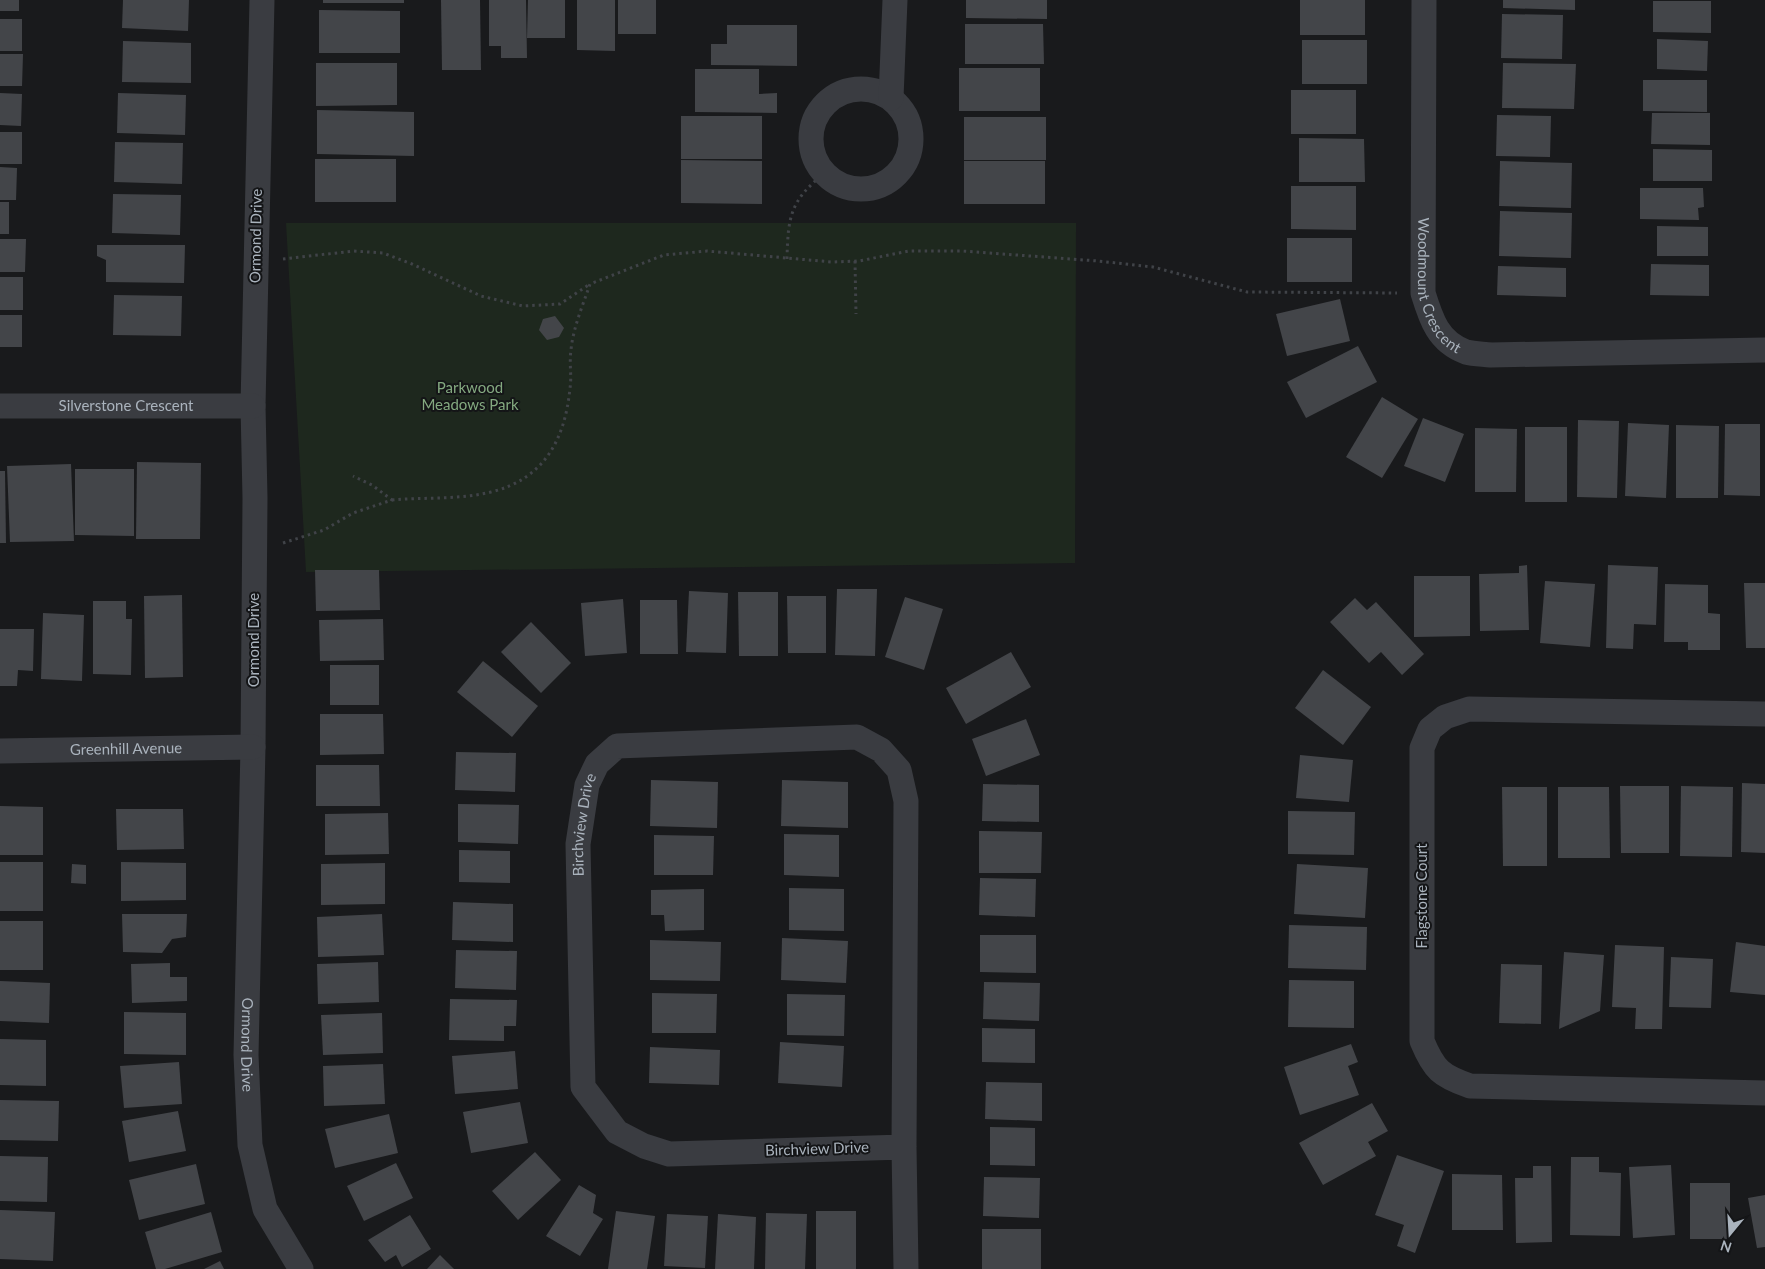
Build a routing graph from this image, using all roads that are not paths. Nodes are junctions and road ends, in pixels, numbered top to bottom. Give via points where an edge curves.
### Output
1 (262, 0) edge
2 (895, 0) edge
3 (1424, 0) edge
4 (891, 98) junction
5 (1765, 350) edge
6 (0, 406) edge
7 (252, 406) junction
8 (1765, 714) edge
9 (253, 747) junction
10 (0, 751) edge
11 (1765, 1093) edge
12 (904, 1147) junction
13 (301, 1269) edge
14 (906, 1269) edge

1 - 7 street, Ormond Drive
2 - 4 street
3 - 5 street, Woodmount Crescent via 1423,293 1432,323 1446,340 1467,352 1490,355
4 - 4 street via 910,126 908,158 899,172 886,183 870,188 838,183 824,173 811,143 812,127 819,112 844,92 876,91
6 - 7 street, Silverstone Crescent
7 - 9 street, Ormond Drive via 255,498
8 - 11 street, Flagstone Court via 1469,709 1445,717 1430,729 1422,748 1422,1041 1431,1062 1448,1078 1470,1086
9 - 10 street, Greenhill Avenue
9 - 13 street, Ormond Drive via 246,1055 250,1145 265,1210
12 - 12 street, Birchview Drive via 906,801 899,770 881,750 857,737 617,746 597,764 587,784 578,844 583,1087 617,1132 669,1154
12 - 14 street, Birchview Drive

